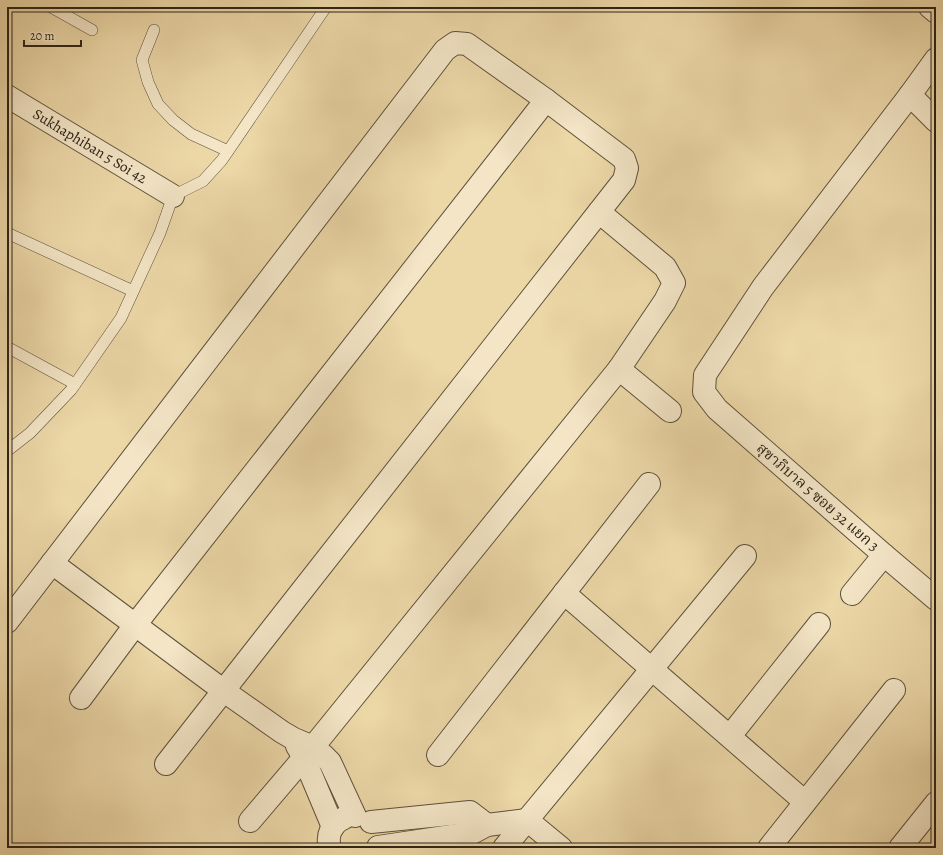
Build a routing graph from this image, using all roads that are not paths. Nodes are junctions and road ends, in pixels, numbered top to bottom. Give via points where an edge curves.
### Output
1 (51, 7) edge
2 (326, 7) edge
3 (930, 7) edge
4 (936, 12) edge
5 (92, 30) dead end
6 (154, 30) dead end
7 (936, 58) edge
8 (910, 95) junction
9 (7, 96) edge
10 (546, 100) junction
11 (936, 121) edge
12 (228, 152) junction
13 (173, 196) junction
14 (599, 212) junction
15 (7, 233) edge
16 (133, 291) junction
17 (7, 347) edge
18 (619, 369) junction
19 (75, 384) junction
20 (670, 411) dead end
21 (7, 452) edge
22 (649, 484) dead end
23 (884, 555) junction
24 (745, 556) dead end
25 (52, 563) junction
26 (564, 593) junction
27 (852, 594) dead end
28 (936, 599) edge
29 (7, 622) edge
30 (819, 624) dead end
31 (135, 625) junction
32 (652, 669) junction
33 (894, 690) dead end
34 (224, 691) junction
35 (81, 698) dead end
36 (730, 736) junction
37 (303, 748) junction
38 (438, 755) dead end
39 (166, 764) dead end
40 (805, 802) junction
41 (936, 803) edge
42 (363, 819) junction
43 (527, 820) junction
44 (250, 821) dead end
45 (488, 824) junction
46 (331, 838) edge
47 (378, 847) edge
48 (504, 848) edge
49 (561, 848) edge
50 (769, 848) edge
51 (900, 848) edge

1 - 5 lane
2 - 12 lane
3 - 4 street
6 - 12 lane via 142,60 158,104 191,134
7 - 8 street
8 - 11 street
8 - 23 street, สุขาภิบาล 5 ซอย 32 แยก 3 via 763,287 705,375 704,392 717,410
9 - 13 street, Sukhaphiban 5 Soi 42
10 - 14 street via 624,159 624,180
10 - 25 street via 467,44 455,43 445,50
10 - 31 street
12 - 13 lane via 203,182
13 - 16 lane via 160,233
14 - 18 street via 665,267 674,283 665,301
14 - 34 street
15 - 16 lane
16 - 19 lane via 121,318
17 - 19 lane
18 - 20 street
18 - 37 street
19 - 21 lane via 30,433
22 - 26 street
23 - 27 street
23 - 28 street, สุขาภิบาล 5 ซอย 32 แยก 3
24 - 32 street
25 - 29 street
25 - 31 street
26 - 32 street
26 - 38 street
30 - 36 street
31 - 34 street
31 - 35 street
32 - 36 street
32 - 43 street
33 - 40 street
34 - 37 street
34 - 39 street
36 - 40 street
37 - 42 street via 323,755 330,762
37 - 44 street
37 - 46 street
40 - 50 street
41 - 51 street
42 - 45 street via 470,812
42 - 46 street via 347,817 339,820
42 - 47 street via 376,830 379,838
43 - 45 street
43 - 48 street
43 - 49 street
45 - 47 street via 472,833

